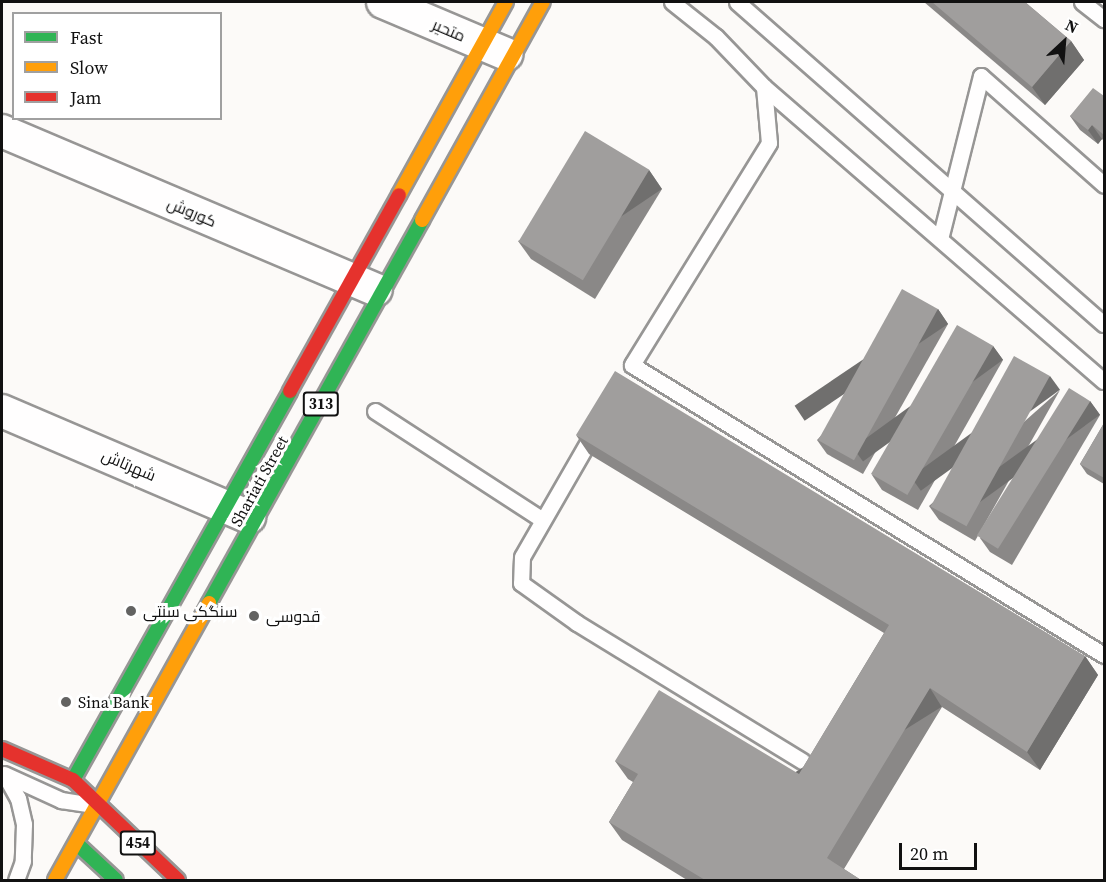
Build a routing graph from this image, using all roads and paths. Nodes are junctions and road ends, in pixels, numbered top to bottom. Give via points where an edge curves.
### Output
1 (382, 2) edge
2 (506, 2) edge
3 (543, 2) edge
4 (672, 2) edge
5 (737, 2) edge
6 (1082, 2) edge
7 (1104, 19) edge
8 (483, 44) junction
9 (513, 57) junction
10 (764, 87) junction
11 (2, 131) edge
12 (1104, 184) edge
13 (952, 190) junction
14 (940, 239) junction
15 (352, 280) junction
16 (382, 292) junction
17 (1104, 324) edge
18 (1104, 381) edge
19 (2, 411) edge
20 (375, 411) dead end
21 (602, 417) edge
22 (225, 507) junction
23 (256, 520) junction
24 (543, 520) junction
25 (1104, 655) edge
26 (2, 749) edge
27 (802, 761) dead end
28 (3, 774) edge
29 (73, 780) junction
30 (98, 806) junction
31 (75, 843) junction
32 (16, 880) edge
33 (55, 880) edge
34 (116, 880) edge
35 (178, 880) edge

1 - 8 street, متحیر
2 - 8 main road, Shariati Street / 313
3 - 9 main road, Shariati Street / 313
4 - 10 lane via 716,37
5 - 13 lane
6 - 7 lane
8 - 9 street, متحیر
8 - 15 main road, Shariati Street / 313
9 - 16 main road, Shariati Street / 313
10 - 14 lane
10 - 25 lane via 769,143 629,370
11 - 15 street, کوروش
12 - 13 lane via 981,76
13 - 14 lane
13 - 17 lane
14 - 18 lane
15 - 16 street, کوروش
15 - 22 main road, Shariati Street / 313
16 - 23 main road, Shariati Street / 313
19 - 22 street, شهرتاش
20 - 24 lane
21 - 24 lane
22 - 23 street, شهرتاش
22 - 29 main road, Shariati Street / 313
23 - 30 main road, Shariati Street / 313
24 - 27 lane via 522,557 521,583
26 - 29 main road
28 - 30 lane via 61,800
28 - 32 lane via 18,798 24,824 23,861
29 - 30 main road, 454
30 - 31 main road, Shariati Street / 313
30 - 35 main road, 454
31 - 33 main road, Shariati Street / 313
31 - 34 main road, 454

